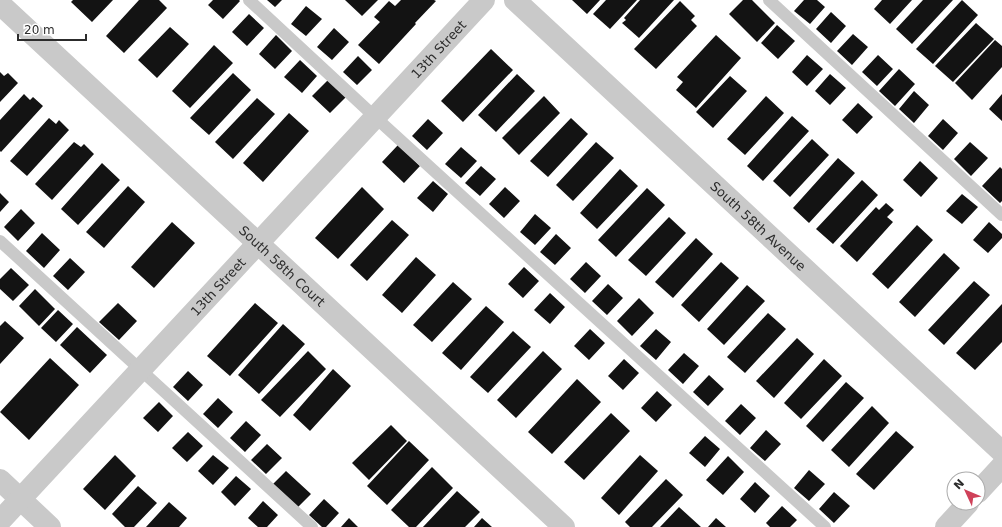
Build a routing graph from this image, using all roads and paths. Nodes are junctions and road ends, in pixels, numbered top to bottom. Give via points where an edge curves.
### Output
1 (250, 0) edge
2 (484, 0) edge
3 (515, 0) edge
4 (769, 0) edge
5 (0, 4) edge
6 (375, 118) junction
7 (1002, 215) edge
8 (0, 241) edge
9 (258, 243) junction
10 (141, 369) junction
11 (1002, 452) edge
12 (1002, 466) edge
13 (0, 480) edge
14 (986, 483) edge
15 (20, 499) junction
16 (961, 511) edge
17 (0, 521) edge
18 (50, 527) edge
19 (312, 527) edge
20 (564, 527) edge
21 (825, 527) edge
22 (946, 527) edge

1 - 6 lane
2 - 6 street, 13th Street
3 - 11 street, South 58th Avenue
4 - 7 lane
5 - 9 street, South 58th Court
6 - 9 street, 13th Street
6 - 21 lane
8 - 10 lane
9 - 10 street, 13th Street
9 - 20 street, South 58th Court
10 - 15 street, 13th Street
10 - 19 lane
12 - 14 street
13 - 15 street
15 - 17 street, 13th Street
15 - 18 street
16 - 22 street

